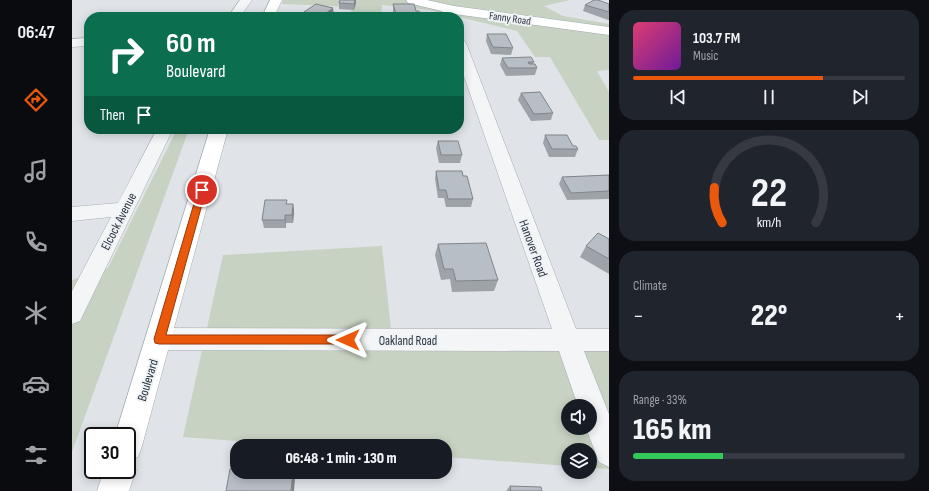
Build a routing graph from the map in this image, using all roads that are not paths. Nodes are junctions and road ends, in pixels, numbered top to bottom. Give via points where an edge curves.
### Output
1 (246, 0) edge
2 (276, 0) edge
3 (412, 0) edge
4 (238, 12) edge
5 (270, 12) edge
6 (445, 12) edge
7 (464, 15) edge
8 (609, 31) edge
9 (72, 42) edge
10 (84, 42) edge
11 (464, 57) edge
12 (162, 134) edge
13 (218, 134) edge
14 (124, 209) junction
15 (72, 214) edge
16 (72, 314) edge
17 (159, 339) junction
18 (567, 340) junction
19 (609, 340) edge
20 (133, 427) edge
21 (609, 452) edge
22 (117, 479) edge
23 (113, 491) edge

1 - 4 street
2 - 5 main road
3 - 6 main road, Fanny Road
7 - 8 main road, Fanny Road
9 - 10 street
11 - 18 street, Hanover Road
12 - 14 street, Elcock Avenue
13 - 17 main road, Boulevard
14 - 15 street
14 - 16 street, Elcock Avenue
17 - 18 street, Oakland Road
17 - 20 main road, Boulevard
18 - 19 street, Oakland Road
18 - 21 street, Hanover Road
22 - 23 main road

